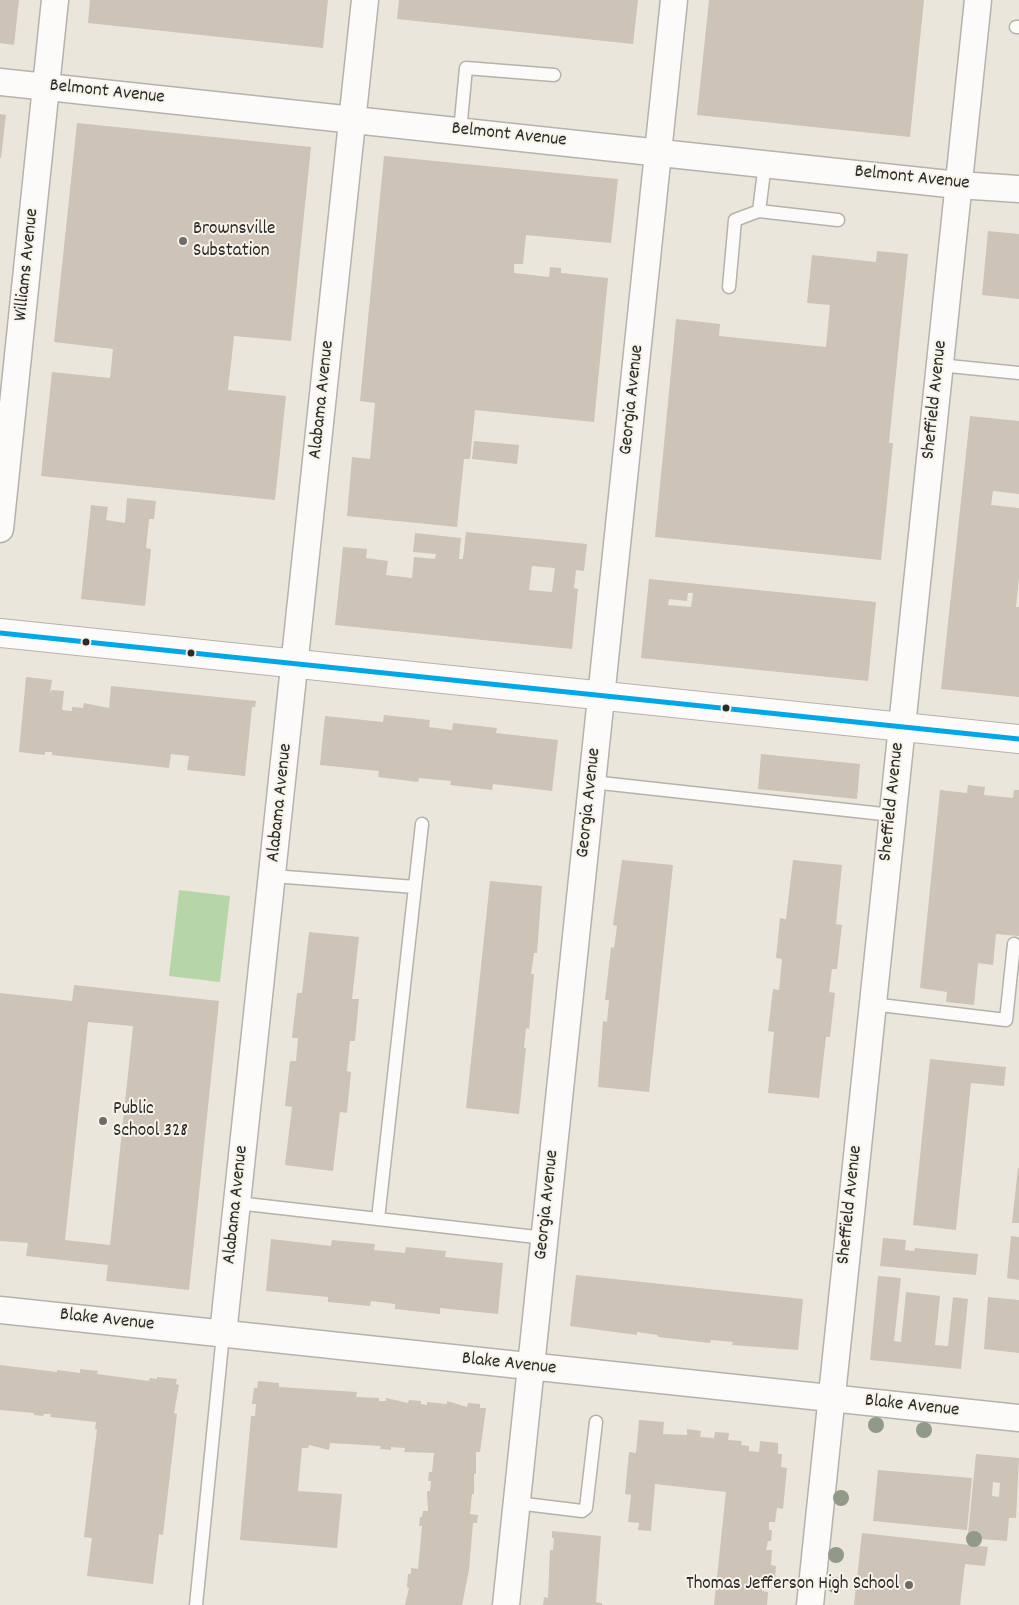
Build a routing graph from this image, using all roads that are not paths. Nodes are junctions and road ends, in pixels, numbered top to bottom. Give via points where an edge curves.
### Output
1 (56, 0) edge
2 (365, 0) edge
3 (674, 0) edge
4 (978, 0) edge
5 (554, 75) dead end
6 (0, 82) edge
7 (46, 87) junction
8 (353, 120) junction
9 (460, 131) junction
10 (658, 152) junction
11 (765, 164) junction
12 (958, 185) junction
13 (1019, 190) edge
14 (759, 211) junction
15 (838, 220) dead end
16 (729, 287) dead end
17 (939, 365) junction
18 (1019, 373) edge
19 (0, 529) edge
20 (0, 633) edge
21 (296, 663) junction
22 (601, 695) junction
23 (901, 727) junction
24 (1019, 739) edge
25 (592, 782) junction
26 (892, 815) junction
27 (422, 824) dead end
28 (273, 876) junction
29 (415, 887) junction
30 (1014, 944) dead end
31 (872, 1004) junction
32 (237, 1203) junction
33 (378, 1219) junction
34 (545, 1238) junction
35 (0, 1310) edge
36 (223, 1334) junction
37 (532, 1367) junction
38 (831, 1398) junction
39 (1019, 1418) edge
40 (596, 1422) dead end
41 (517, 1504) junction
42 (196, 1605) edge
43 (506, 1605) edge
44 (810, 1605) edge

1 - 7 street, Williams Avenue
2 - 8 street, Alabama Avenue
3 - 10 street, Georgia Avenue
4 - 12 street, Sheffield Avenue
5 - 9 lane via 466,68
6 - 7 street, Belmont Avenue
7 - 8 street, Belmont Avenue
7 - 19 street, Williams Avenue
8 - 9 street, Belmont Avenue
8 - 21 street, Alabama Avenue
9 - 10 street, Belmont Avenue
10 - 11 street, Belmont Avenue
10 - 22 street, Georgia Avenue
11 - 12 street, Belmont Avenue
11 - 14 lane
12 - 13 street, Belmont Avenue
12 - 17 street, Sheffield Avenue
14 - 15 lane
14 - 16 lane via 735,220
17 - 18 lane
17 - 23 street, Sheffield Avenue
20 - 21 street
21 - 22 street
21 - 28 street, Alabama Avenue
22 - 23 street
22 - 25 street, Georgia Avenue
23 - 24 street
23 - 26 street, Sheffield Avenue
25 - 26 lane
25 - 34 street, Georgia Avenue
26 - 31 street, Sheffield Avenue
27 - 29 lane
28 - 29 lane
28 - 32 street, Alabama Avenue
29 - 33 lane
30 - 31 lane via 1006,1020
31 - 38 street, Sheffield Avenue
32 - 33 lane
32 - 36 street, Alabama Avenue
33 - 34 lane
34 - 37 street, Georgia Avenue
35 - 36 street, Blake Avenue
36 - 37 street, Blake Avenue
36 - 42 lane, Alabama Avenue
37 - 38 street, Blake Avenue
37 - 41 street, Georgia Avenue
38 - 39 street, Blake Avenue
38 - 44 street, Sheffield Avenue
40 - 41 lane via 586,1508 582,1511
41 - 43 street, Georgia Avenue

